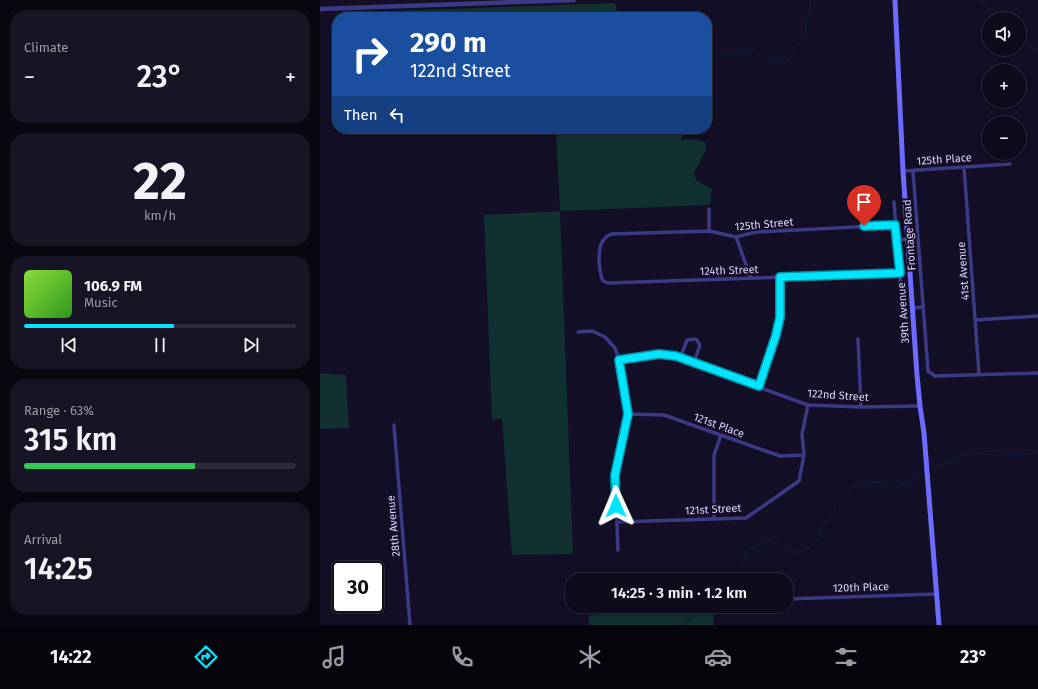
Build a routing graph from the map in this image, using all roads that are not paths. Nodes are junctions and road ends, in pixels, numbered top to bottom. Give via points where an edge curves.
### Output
1 (574, 0) edge
2 (895, 0) edge
3 (457, 2) edge
4 (320, 9) edge
5 (1010, 164) dead end
6 (964, 167) junction
7 (903, 171) junction
8 (913, 171) junction
9 (894, 202) dead end
10 (709, 209) dead end
11 (895, 225) junction
12 (709, 231) junction
13 (736, 237) junction
14 (897, 240) junction
15 (908, 240) junction
16 (900, 273) junction
17 (780, 277) junction
18 (751, 278) junction
19 (608, 283) joint
20 (902, 304) dead end
21 (913, 308) junction
22 (923, 308) junction
23 (1038, 316) edge
24 (975, 320) junction
25 (578, 332) dead end
26 (858, 339) dead end
27 (680, 358) junction
28 (619, 360) junction
29 (694, 363) junction
30 (1038, 372) edge
31 (979, 374) junction
32 (759, 386) junction
33 (808, 405) junction
34 (920, 406) junction
35 (861, 407) junction
36 (628, 414) junction
37 (394, 425) dead end
38 (721, 435) junction
39 (804, 455) junction
40 (714, 519) junction
41 (616, 522) junction
42 (618, 550) dead end
43 (936, 594) junction
44 (793, 598) edge
45 (410, 625) edge
46 (939, 625) edge

1 - 3 street
2 - 7 main road, 39th Avenue
3 - 4 street
5 - 6 street, 125th Place
6 - 8 street, 125th Place
6 - 24 street, 41st Avenue
7 - 8 street, 125th Place
7 - 15 main road, 39th Avenue
8 - 22 street, Frontage Road
9 - 11 street, 39th Avenue
10 - 12 street
11 - 13 street, 125th Street via 756,232
11 - 14 street, 39th Avenue
12 - 13 street, 125th Street
12 - 19 street, 125th Street via 611,234 605,237 599,249 600,276
13 - 18 street
14 - 15 street
14 - 16 street, 39th Avenue
15 - 21 main road, 39th Avenue
16 - 17 street, 124th Street
16 - 20 street, 39th Avenue
17 - 18 street, 124th Street
17 - 32 street via 780,317
18 - 19 street, 124th Street
21 - 22 street
21 - 34 main road, 39th Avenue
22 - 31 street, Frontage Road via 928,371 935,376
23 - 24 street
24 - 31 street, 41st Avenue
25 - 28 street via 592,331 605,337 615,348
26 - 35 street
27 - 28 street, 122nd Street via 659,354
27 - 29 street, 122nd Street
27 - 29 street via 687,340 696,339 700,345
28 - 36 street
29 - 32 street, 122nd Street
30 - 31 street
32 - 33 street, 122nd Street
33 - 35 street, 122nd Street
33 - 39 street via 802,434
34 - 35 street, 122nd Street
34 - 43 main road, 39th Avenue
36 - 38 street, 121st Place via 664,415
36 - 41 street via 615,475
37 - 45 street, 28th Avenue
38 - 39 street, 121st Place via 780,456
38 - 40 street via 714,455
39 - 40 street, 121st Street via 799,481 746,518
40 - 41 street, 121st Street
41 - 42 street
43 - 44 street, 120th Place
43 - 46 main road, 39th Avenue

